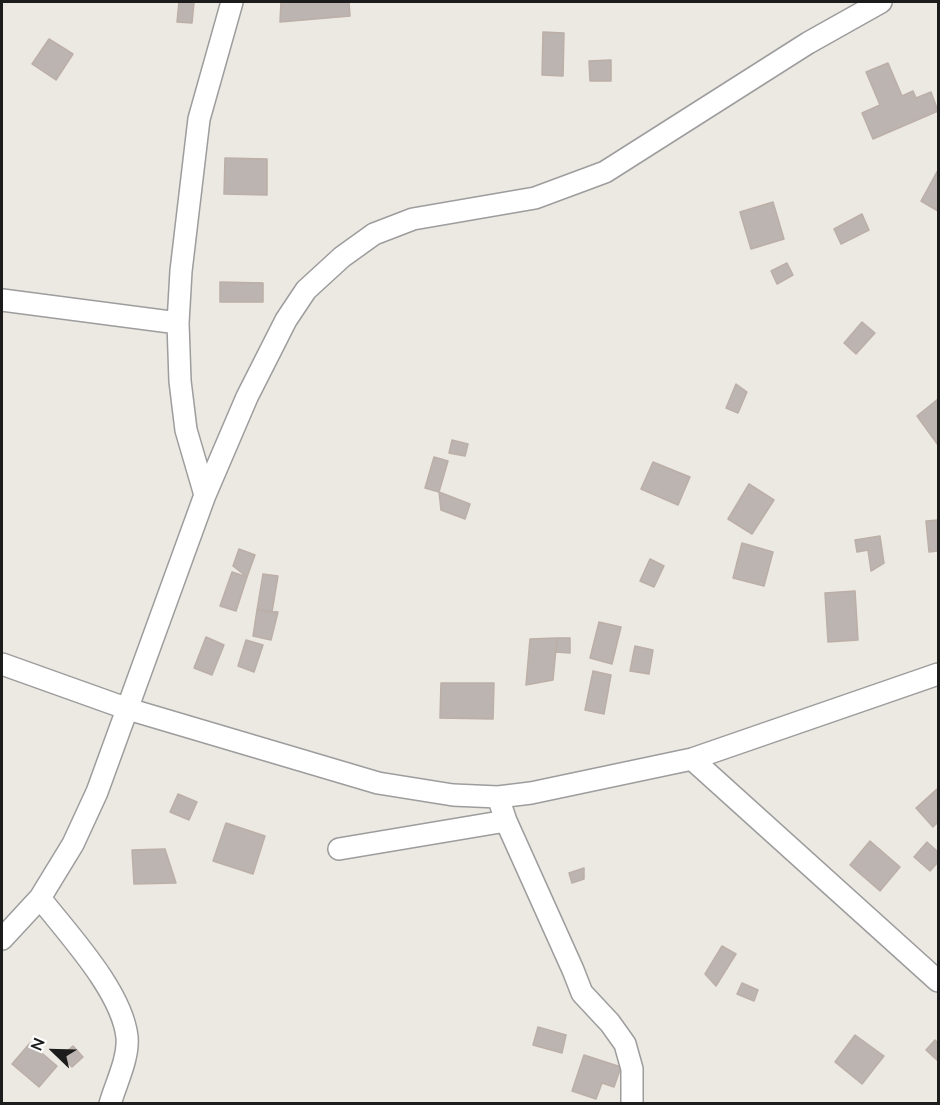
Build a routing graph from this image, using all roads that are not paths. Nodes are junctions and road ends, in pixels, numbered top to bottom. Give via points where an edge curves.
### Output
1 (232, 2) edge
2 (881, 2) edge
3 (2, 300) edge
4 (178, 323) junction
5 (205, 495) junction
6 (2, 664) edge
7 (939, 674) edge
8 (128, 709) junction
9 (692, 759) junction
10 (498, 797) junction
11 (506, 821) junction
12 (339, 849) dead end
13 (40, 898) junction
14 (2, 939) edge
15 (939, 981) edge
16 (110, 1104) edge
17 (632, 1104) edge

1 - 4 street via 200,119
2 - 5 street via 808,43 605,172 535,198 413,219 374,234 342,257 306,290 286,320 247,397
3 - 4 street
4 - 5 street via 186,430
5 - 8 street
6 - 8 street
7 - 9 street
8 - 10 street via 378,783 453,795
8 - 13 street via 78,834
9 - 10 street
9 - 15 street
10 - 11 street
11 - 12 street
11 - 17 street via 582,993 625,1044 632,1069
13 - 14 street
13 - 16 street via 95,968 120,1010 127,1038 125,1057

